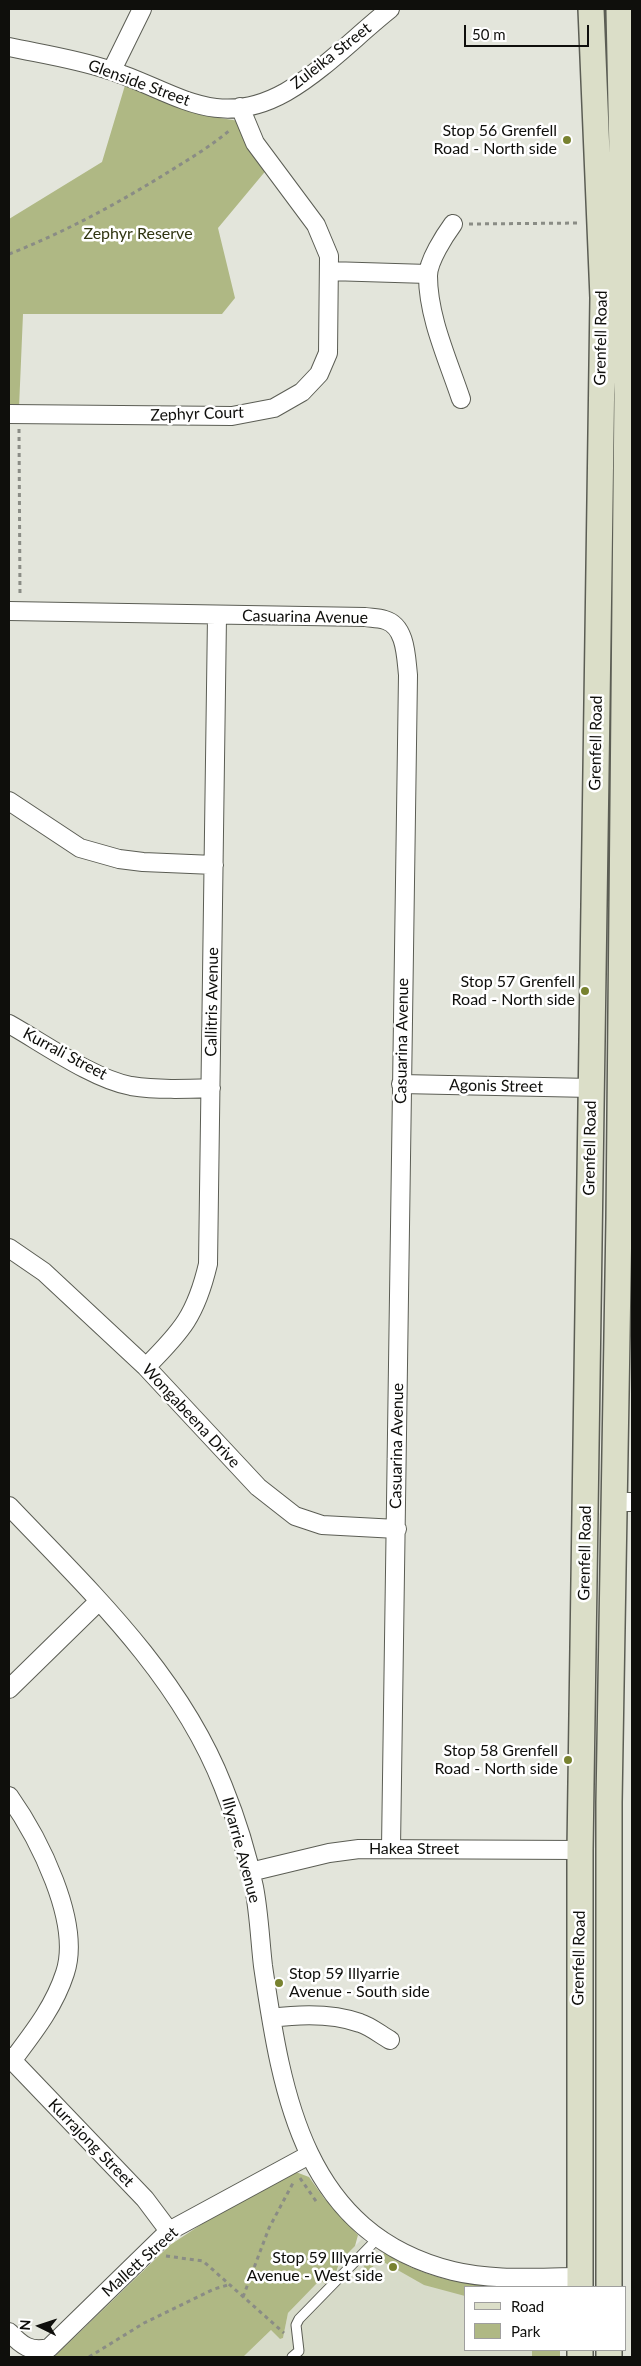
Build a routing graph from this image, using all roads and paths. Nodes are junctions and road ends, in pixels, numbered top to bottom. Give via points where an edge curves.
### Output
1 (142, 9) edge
2 (390, 9) edge
3 (591, 9) edge
4 (619, 9) edge
5 (9, 46) edge
6 (112, 70) junction
7 (242, 111) junction
8 (628, 185) edge
9 (601, 223) junction
10 (453, 224) joint
11 (9, 254) edge
12 (329, 271) junction
13 (428, 274) junction
14 (461, 399) dead end
15 (14, 414) edge
16 (15, 611) edge
17 (217, 616) junction
18 (9, 801) edge
19 (595, 851) junction
20 (628, 852) edge
21 (214, 865) junction
22 (9, 1024) edge
23 (401, 1084) junction
24 (211, 1088) junction
25 (591, 1088) junction
26 (620, 1089) junction
27 (9, 1248) edge
28 (146, 1367) junction
29 (586, 1501) junction
30 (623, 1502) edge
31 (9, 1506) edge
32 (397, 1529) junction
33 (99, 1601) junction
34 (9, 1689) edge
35 (9, 1796) edge
36 (391, 1847) junction
37 (580, 1850) junction
38 (250, 1872) junction
39 (272, 2018) junction
40 (390, 2040) dead end
41 (11, 2059) edge
42 (301, 2159) junction
43 (170, 2231) junction
44 (378, 2237) junction
45 (154, 2246) junction
46 (580, 2282) edge
47 (609, 2282) edge
48 (229, 2285) junction
49 (243, 2297) junction
50 (9, 2332) edge
51 (295, 2354) edge
52 (89, 2357) edge

1 - 6 street
2 - 7 street, Zuleika Street via 286,92
3 - 9 main road, Grenfell Road
4 - 8 main road, Grenfell Road
5 - 6 street, Glenside Street
6 - 7 street, Glenside Street via 178,100
7 - 11 path via 226,133 157,180 75,226
7 - 12 street, Zephyr Court via 255,144 316,225 329,256
8 - 20 main road, Grenfell Road
9 - 10 path
9 - 19 main road, Grenfell Road
10 - 13 street via 443,238
12 - 13 street
12 - 15 street, Zephyr Court via 328,353 319,374 302,392 274,408 232,416
13 - 14 street via 434,319
15 - 16 path
16 - 17 street, Casuarina Avenue
17 - 21 street, Callitris Avenue
17 - 23 street, Casuarina Avenue via 365,617 386,620 400,632 408,675
18 - 21 street via 80,848 142,862
19 - 20 main road
19 - 25 main road, Grenfell Road
20 - 26 main road, Grenfell Road
21 - 24 street, Callitris Avenue
22 - 24 street, Kurrali Street via 97,1074 129,1086
23 - 25 street, Agonis Street
23 - 32 street, Casuarina Avenue
24 - 28 street, Callitris Avenue via 206,1272 200,1297 178,1336
25 - 26 main road
25 - 29 main road, Grenfell Road
26 - 30 main road, Grenfell Road
27 - 28 street, Wongabeena Drive via 44,1272
28 - 32 street, Wongabeena Drive via 258,1487 295,1516 322,1525
29 - 30 main road
29 - 37 main road, Grenfell Road
30 - 47 main road, Grenfell Road via 609,1802
31 - 33 street, Illyarrie Avenue
32 - 36 street, Casuarina Avenue
33 - 34 street
33 - 38 street, Illyarrie Avenue via 121,1624 188,1716 223,1786
35 - 41 street via 46,1856 70,1945 65,1972 45,2018
36 - 37 street, Hakea Street
36 - 38 street, Hakea Street via 330,1853
37 - 46 main road, Grenfell Road
38 - 39 street, Illyarrie Avenue
39 - 40 street via 336,2016 362,2023
39 - 42 street, Illyarrie Avenue via 275,2049
41 - 43 street, Kurrajong Street via 145,2199
42 - 43 street, Mallett Street
42 - 44 street, Illyarrie Avenue
42 - 49 path via 299,2176 269,2228
43 - 45 street, Mallett Street
44 - 46 street, Illyarrie Avenue via 434,2266 471,2275
44 - 51 lane via 299,2319
45 - 48 path via 168,2256 203,2261
45 - 50 street, Mallett Street via 49,2348 34,2351 22,2346
46 - 47 main road
48 - 49 path
48 - 52 path via 144,2323
49 - 51 path via 274,2323

